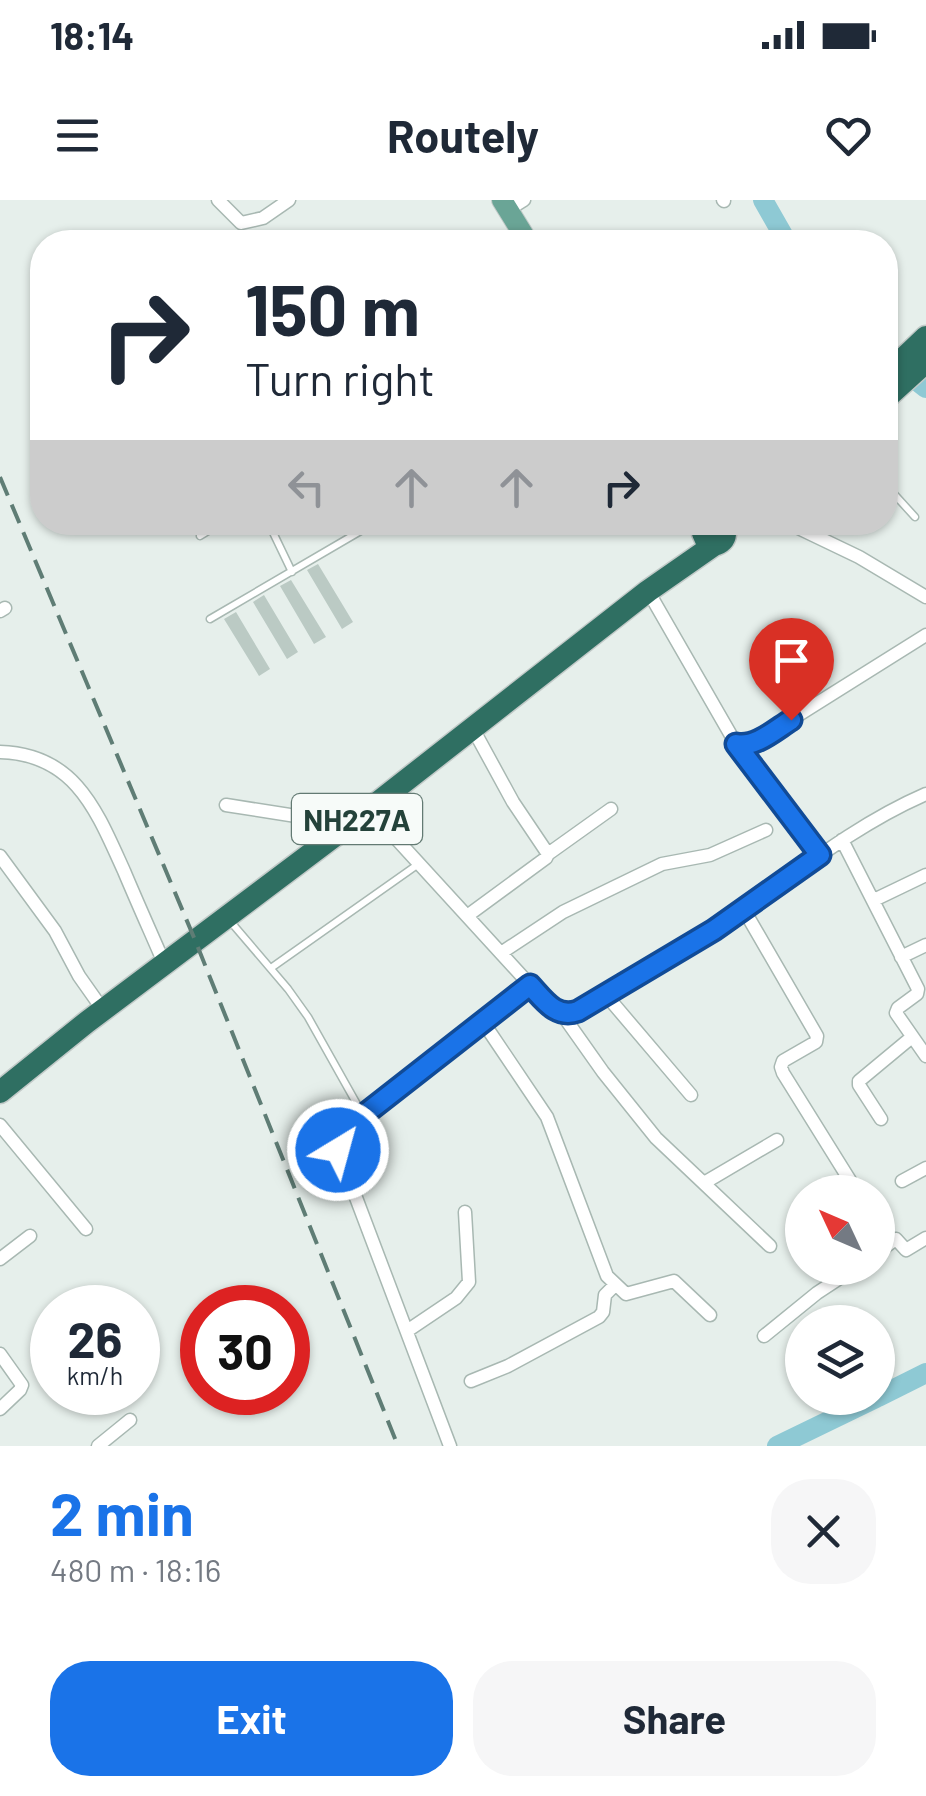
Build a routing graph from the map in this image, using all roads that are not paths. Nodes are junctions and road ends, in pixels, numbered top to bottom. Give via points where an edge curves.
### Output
1 (218, 200) edge
2 (289, 200) edge
3 (512, 203) edge
4 (523, 230) edge
5 (926, 338) edge
6 (926, 362) edge
7 (898, 364) edge
8 (898, 388) edge
9 (898, 499) edge
10 (915, 518) dead end
11 (274, 535) edge
12 (349, 535) edge
13 (710, 535) edge
14 (813, 535) edge
15 (292, 572) junction
16 (648, 591) junction
17 (926, 597) edge
18 (210, 619) dead end
19 (926, 636) edge
20 (472, 727) junction
21 (736, 744) junction
22 (0, 752) edge
23 (926, 794) edge
24 (226, 805) dead end
25 (369, 809) junction
26 (611, 809) dead end
27 (349, 825) junction
28 (766, 830) dead end
29 (842, 840) junction
30 (548, 854) junction
31 (820, 855) junction
32 (0, 856) edge
33 (419, 863) junction
34 (926, 875) edge
35 (874, 900) junction
36 (744, 910) junction
37 (226, 916) junction
38 (467, 916) junction
39 (926, 945) edge
40 (502, 953) junction
41 (901, 957) junction
42 (164, 963) junction
43 (271, 968) junction
44 (530, 985) junction
45 (606, 995) junction
46 (922, 996) edge
47 (103, 1010) junction
48 (562, 1014) junction
49 (483, 1022) junction
50 (912, 1037) junction
51 (926, 1056) edge
52 (0, 1092) edge
53 (691, 1095) dead end
54 (363, 1115) junction
55 (880, 1119) dead end
56 (0, 1125) edge
57 (777, 1140) dead end
58 (926, 1168) edge
59 (847, 1175) edge
60 (902, 1181) dead end
61 (704, 1183) junction
62 (465, 1212) dead end
63 (86, 1229) dead end
64 (30, 1236) dead end
65 (926, 1238) edge
66 (895, 1240) edge
67 (770, 1246) dead end
68 (0, 1259) edge
69 (614, 1285) junction
70 (829, 1285) edge
71 (710, 1315) dead end
72 (407, 1332) junction
73 (764, 1336) dead end
74 (0, 1354) edge
75 (472, 1380) dead end
76 (0, 1409) edge
77 (130, 1420) dead end
78 (98, 1446) edge
79 (450, 1446) edge

1 - 2 street via 241,222 263,218
3 - 4 main road
5 - 7 highway
6 - 8 highway
9 - 10 lane
11 - 15 lane
12 - 15 lane
13 - 16 highway, NH227A
14 - 17 street
15 - 18 lane
16 - 20 highway, NH227A
16 - 21 street
19 - 21 street via 757,741
20 - 25 highway, NH227A
20 - 30 street
21 - 31 street
22 - 42 street via 55,765 82,790
23 - 29 street
24 - 27 street
25 - 27 highway, NH227A
25 - 33 street
26 - 30 street
27 - 37 highway, NH227A
28 - 40 street via 710,856 662,864 564,912
29 - 31 street
29 - 35 street
30 - 38 street
31 - 36 street
32 - 47 street
33 - 38 street
33 - 43 lane
34 - 35 street
35 - 41 street
36 - 45 street
36 - 59 street via 816,1036 783,1061 783,1073
37 - 42 highway, NH227A
37 - 43 lane
38 - 40 street
39 - 41 street
40 - 44 street
41 - 46 street
42 - 47 highway, NH227A
43 - 54 lane
44 - 48 street
44 - 49 street
45 - 48 street
45 - 53 street
46 - 50 street via 896,1011
47 - 52 highway, NH227A
48 - 61 street via 656,1138
49 - 54 street
49 - 69 street via 548,1117
50 - 51 street
50 - 55 street via 860,1079
54 - 72 street via 342,1132 338,1150
56 - 63 street
57 - 61 street
58 - 60 street
61 - 67 street
62 - 72 street via 469,1282
64 - 68 street
65 - 66 street via 907,1250
69 - 71 street via 626,1294 674,1281
69 - 75 street via 599,1317
70 - 73 street
72 - 79 street
74 - 76 street via 22,1385
77 - 78 street

